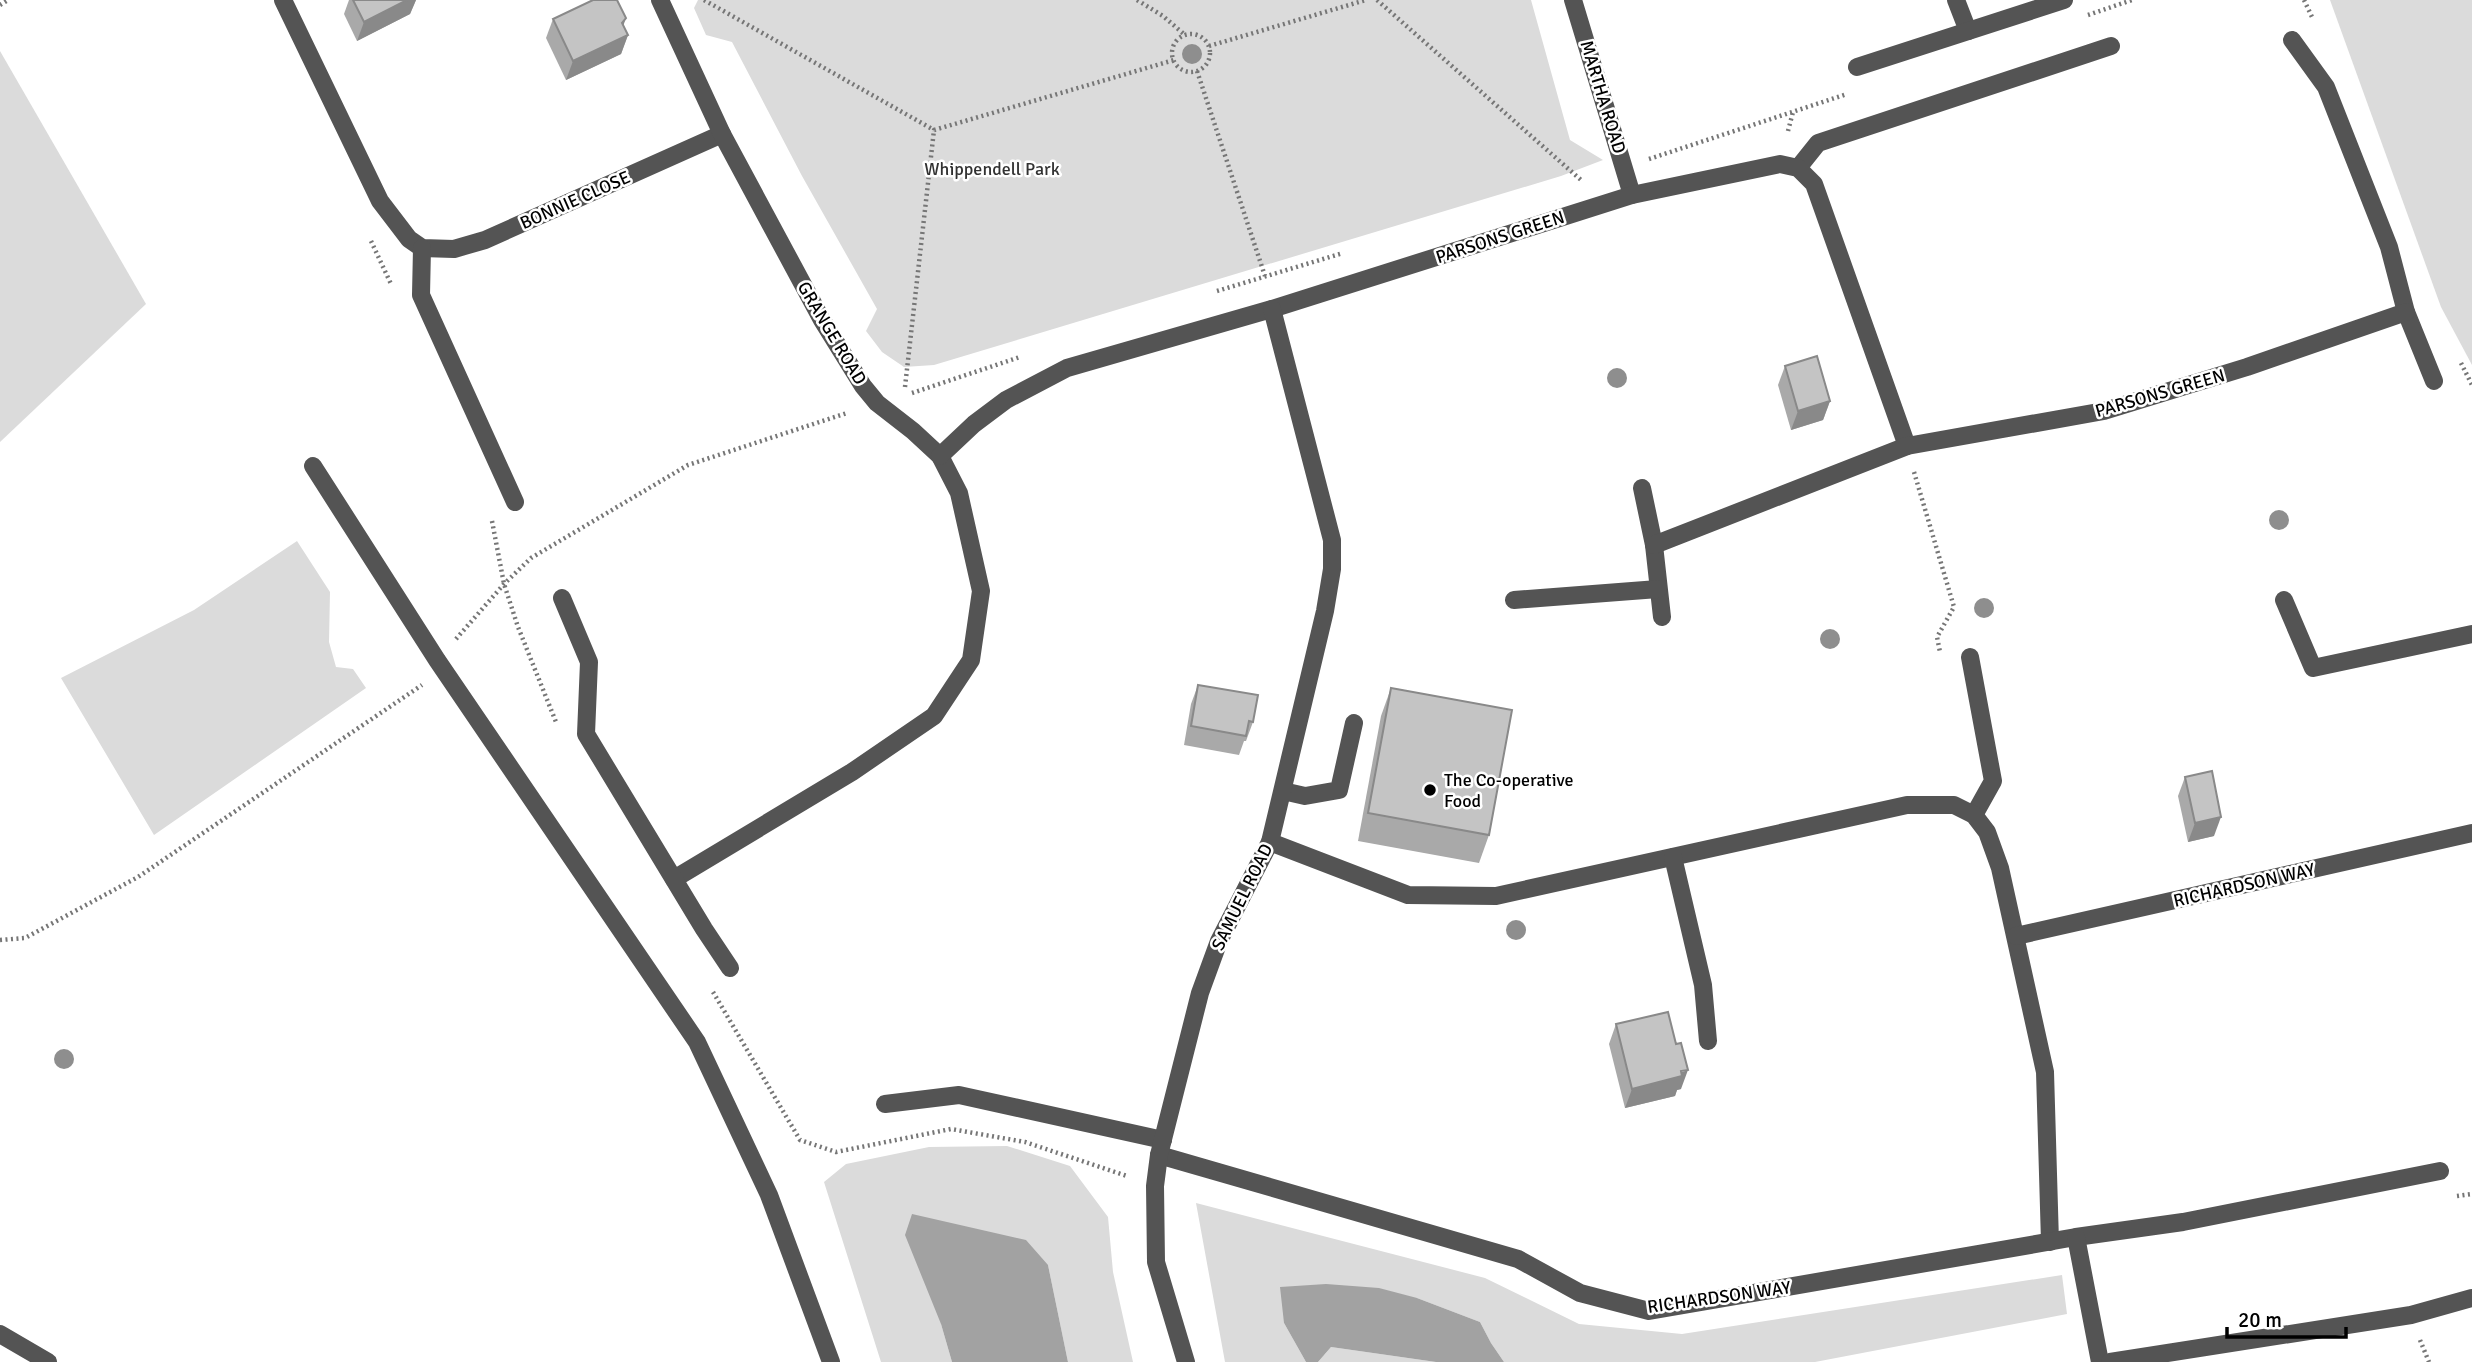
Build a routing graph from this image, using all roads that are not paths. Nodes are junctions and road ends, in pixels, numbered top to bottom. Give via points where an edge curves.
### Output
1 (283, 0) edge
2 (660, 0) edge
3 (1573, 0) edge
4 (1956, 0) edge
5 (2064, 0) edge
6 (1968, 31) junction
7 (2292, 40) dead end
8 (2111, 46) dead end
9 (1857, 67) dead end
10 (722, 134) junction
11 (1798, 168) junction
12 (1632, 195) junction
13 (422, 248) junction
14 (1272, 309) junction
15 (2406, 312) junction
16 (2434, 381) dead end
17 (1907, 446) junction
18 (940, 456) junction
19 (313, 466) dead end
20 (1642, 488) dead end
21 (515, 502) dead end
22 (1654, 545) junction
23 (1658, 589) junction
24 (562, 598) dead end
25 (1514, 600) dead end
26 (2284, 600) dead end
27 (1662, 617) dead end
28 (2472, 634) edge
29 (1970, 657) dead end
30 (1354, 723) dead end
31 (1283, 792) junction
32 (1974, 815) junction
33 (2472, 833) edge
34 (1270, 842) junction
35 (1673, 857) junction
36 (674, 879) junction
37 (2016, 936) junction
38 (730, 968) dead end
39 (1709, 1041) dead end
40 (885, 1104) dead end
41 (1161, 1147) junction
42 (2440, 1171) dead end
43 (2076, 1237) junction
44 (2050, 1242) junction
45 (2472, 1298) edge
46 (0, 1334) edge
47 (48, 1362) edge
48 (831, 1362) edge
49 (1186, 1362) edge
50 (2100, 1362) edge
51 (2110, 1362) edge

1 - 13 street via 380,201 409,239
2 - 10 street, GRANGE ROAD
3 - 12 street, MARTHA ROAD
4 - 6 street
5 - 6 street
6 - 9 street
7 - 15 street via 2326,87 2389,247
8 - 11 street via 1818,143
10 - 13 street, BONNIE CLOSE via 485,240 454,249
10 - 18 street, GRANGE ROAD via 822,320 863,386
11 - 12 street, PARSONS GREEN via 1780,164
11 - 17 street via 1814,184
12 - 14 street, PARSONS GREEN
13 - 21 street via 421,295
14 - 18 street, PARSONS GREEN via 1067,368 1006,400
14 - 31 street, SAMUEL ROAD via 1332,540 1325,611
15 - 16 street
15 - 17 street, PARSONS GREEN via 2104,411
17 - 22 street, PARSONS GREEN
18 - 36 street, GRANGE ROAD via 959,493 981,591 971,660 934,716 852,772
19 - 48 street via 437,660 697,1042 769,1195
20 - 22 street
22 - 23 street
23 - 25 street
23 - 27 street
24 - 36 street via 589,662 586,734
26 - 28 street via 2313,668
29 - 32 street via 1993,781
30 - 31 street via 1339,790 1305,796
31 - 34 street, SAMUEL ROAD
32 - 35 street via 1954,805 1907,805
32 - 37 street via 1996,856
33 - 37 street, RICHARDSON WAY
34 - 35 street via 1408,895 1496,896
34 - 41 street, SAMUEL ROAD via 1214,954 1200,993
35 - 39 street via 1703,985
36 - 38 street
37 - 44 street via 2045,1072
40 - 41 street, RICHARDSON WAY via 959,1095
41 - 44 street, RICHARDSON WAY via 1518,1259 1580,1293 1649,1311
41 - 49 street, SAMUEL ROAD via 1155,1186 1156,1262
42 - 43 street, RICHARDSON WAY via 2183,1222
43 - 44 street, RICHARDSON WAY
43 - 50 street
45 - 51 street via 2410,1315
46 - 47 street

